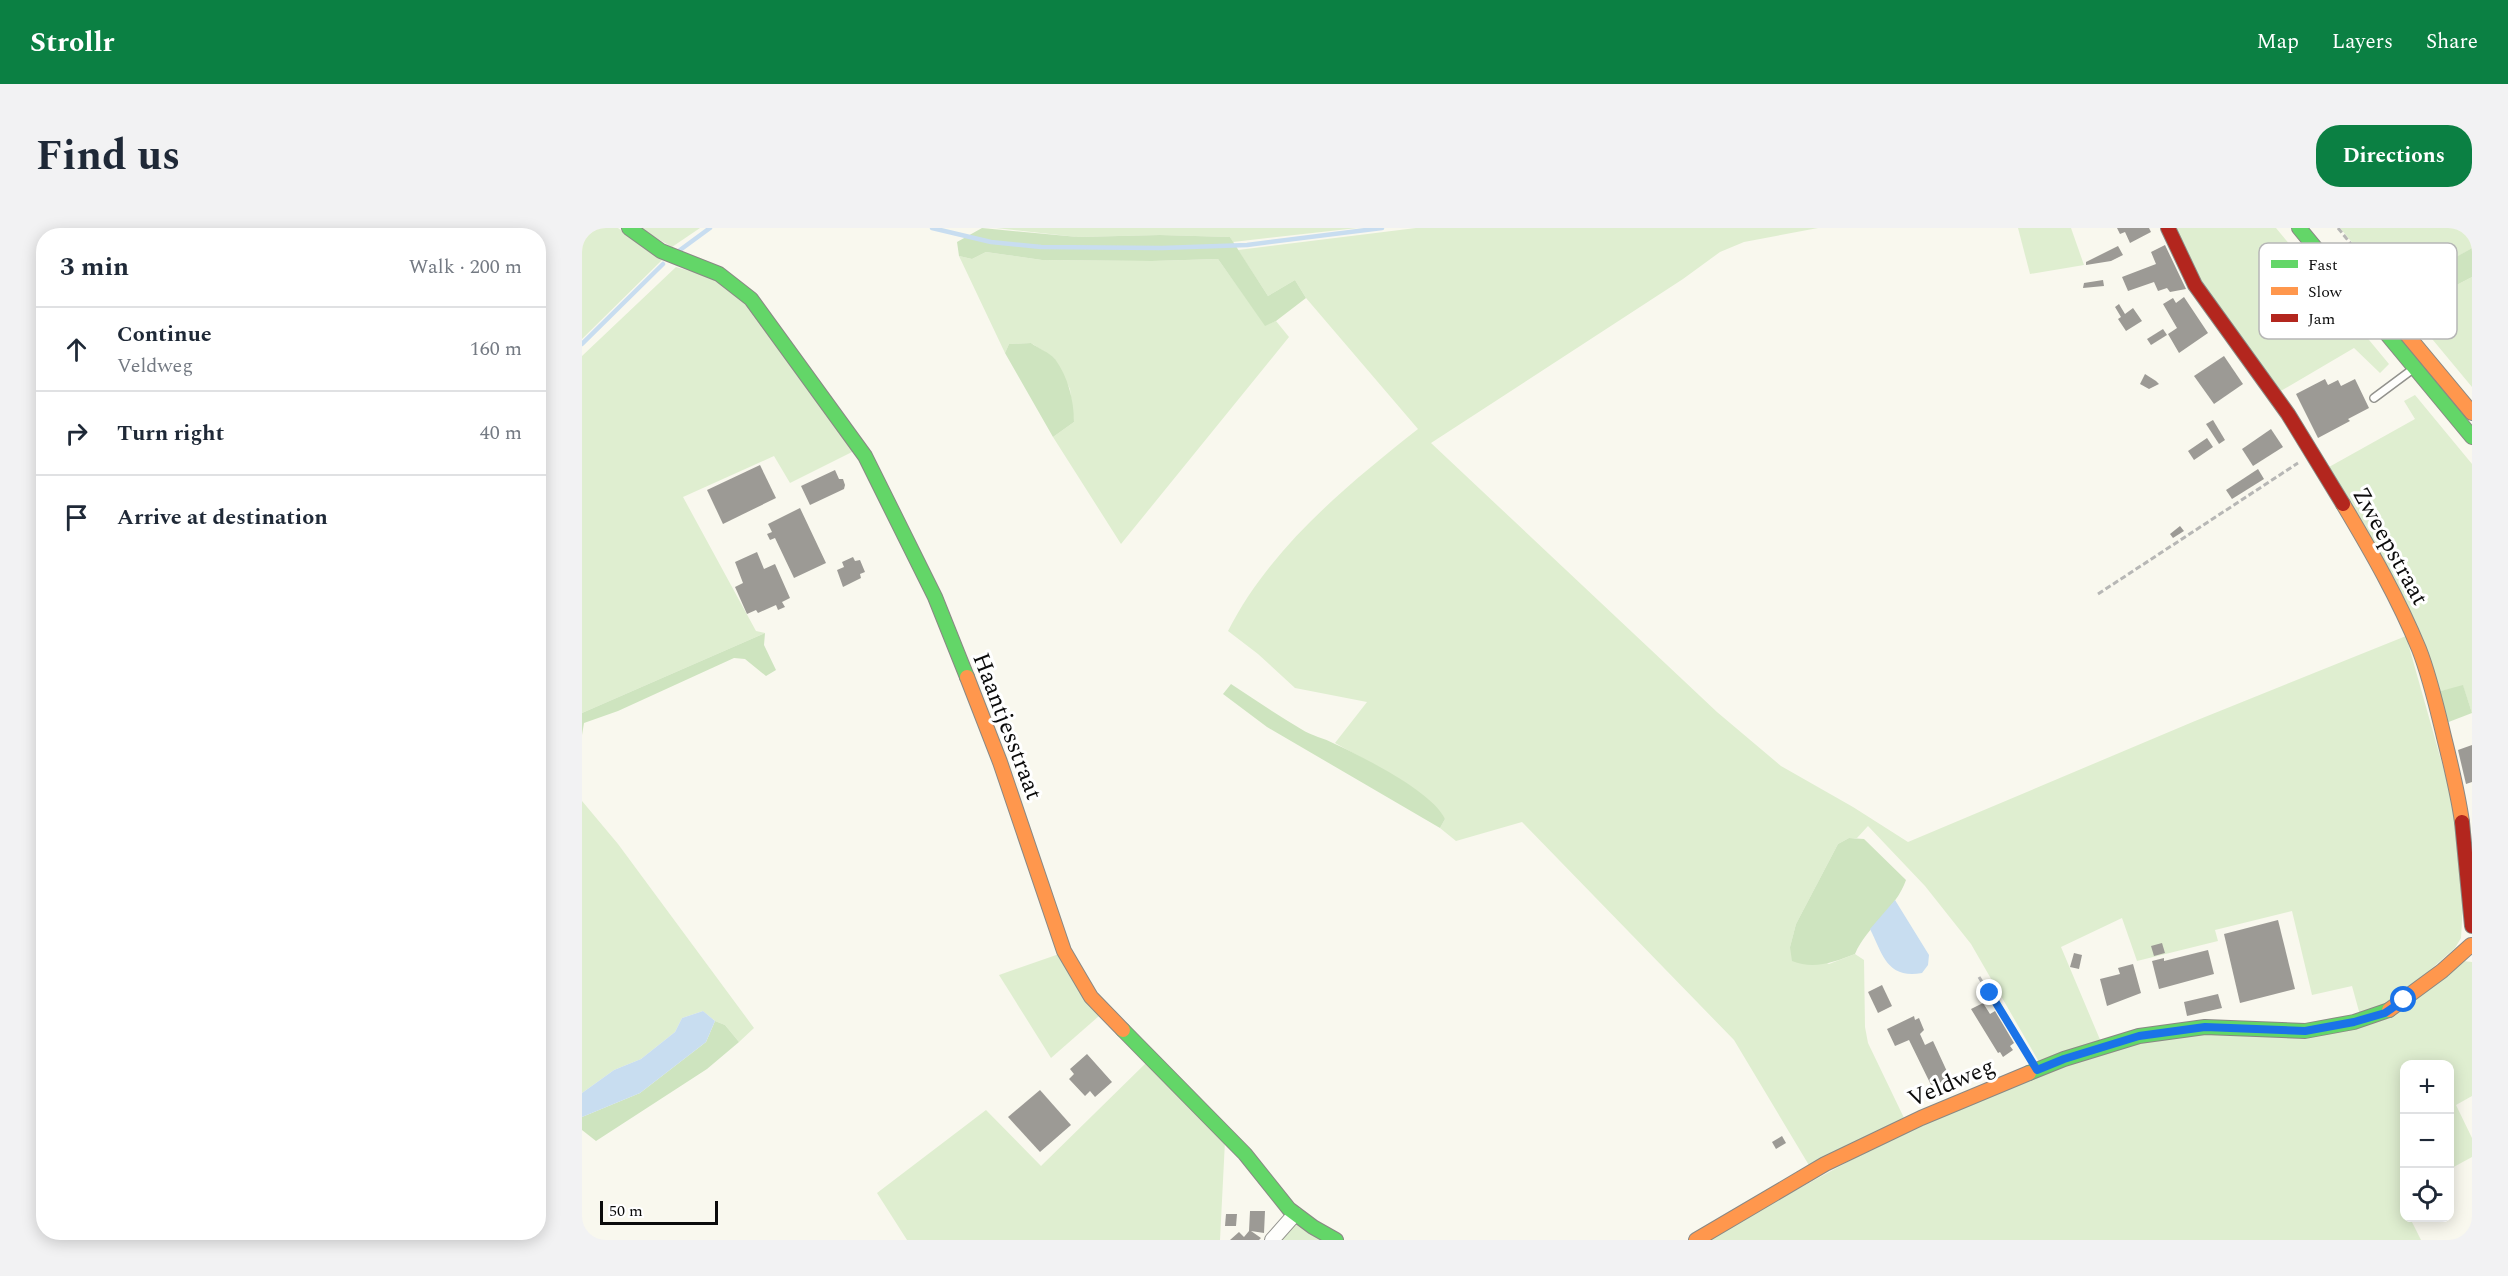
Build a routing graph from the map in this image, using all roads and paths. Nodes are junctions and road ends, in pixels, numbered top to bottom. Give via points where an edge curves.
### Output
1 (629, 228) edge
2 (2168, 228) edge
3 (2299, 228) edge
4 (2311, 243) edge
5 (2390, 339) edge
6 (2410, 339) edge
7 (2426, 358) junction
8 (2414, 368) junction
9 (2374, 398) dead end
10 (2472, 413) edge
11 (2472, 437) edge
12 (2312, 454) junction
13 (2098, 594) dead end
14 (2472, 926) edge
15 (2472, 942) edge
16 (1979, 977) dead end
17 (2037, 1070) junction
18 (1295, 1214) junction
19 (1272, 1240) edge
20 (1336, 1240) edge
21 (1696, 1240) edge

1 - 18 street, Haantjesstraat via 661,251 719,274 751,299 865,456 935,597 1000,762 1064,951 1091,997 1245,1154
2 - 12 street, Zweepstraat via 2195,285 2288,414
3 - 4 street
5 - 8 street
6 - 7 street
7 - 8 lane
7 - 10 street
8 - 9 lane
8 - 11 street
12 - 13 path
12 - 14 street, Zweepstraat via 2371,550 2420,652 2462,800
15 - 17 street, Veldweg via 2442,971 2385,1013 2305,1031 2205,1027 2139,1036
16 - 17 path
17 - 21 street, Veldweg via 1921,1118 1825,1164
18 - 19 street
18 - 20 street, Haantjesstraat

